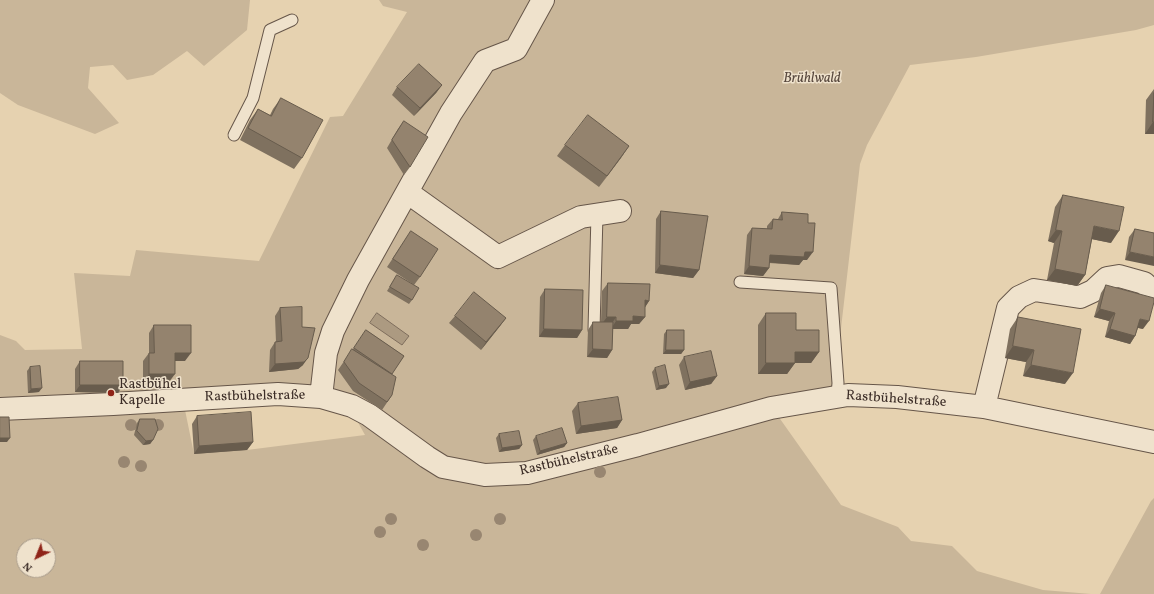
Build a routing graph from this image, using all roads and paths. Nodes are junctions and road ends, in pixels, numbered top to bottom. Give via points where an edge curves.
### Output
1 (543, 0) edge
2 (292, 20) dead end
3 (234, 135) dead end
4 (407, 192) junction
5 (620, 212) dead end
6 (598, 214) junction
7 (740, 282) dead end
8 (1154, 292) edge
9 (594, 330) edge
10 (837, 396) junction
11 (321, 397) junction
12 (984, 407) junction
13 (0, 409) edge
14 (1154, 442) edge

1 - 4 street via 516,49 485,60 451,113
2 - 3 lane via 270,30 253,98
4 - 6 street via 498,257 581,216
4 - 11 street via 333,331 326,353
5 - 6 street
6 - 9 lane
7 - 10 lane via 831,288
8 - 12 street via 1144,283 1119,276 1107,278 1093,291 1080,297 1034,290 1019,297 1008,308
10 - 11 street, Rastbühelstraße via 771,408 527,473 485,475 443,467 369,415 352,406
10 - 12 street, Rastbühelstraße via 894,397
11 - 13 street, Rastbühelstraße via 278,394
12 - 14 street, Rastbühelstraße

